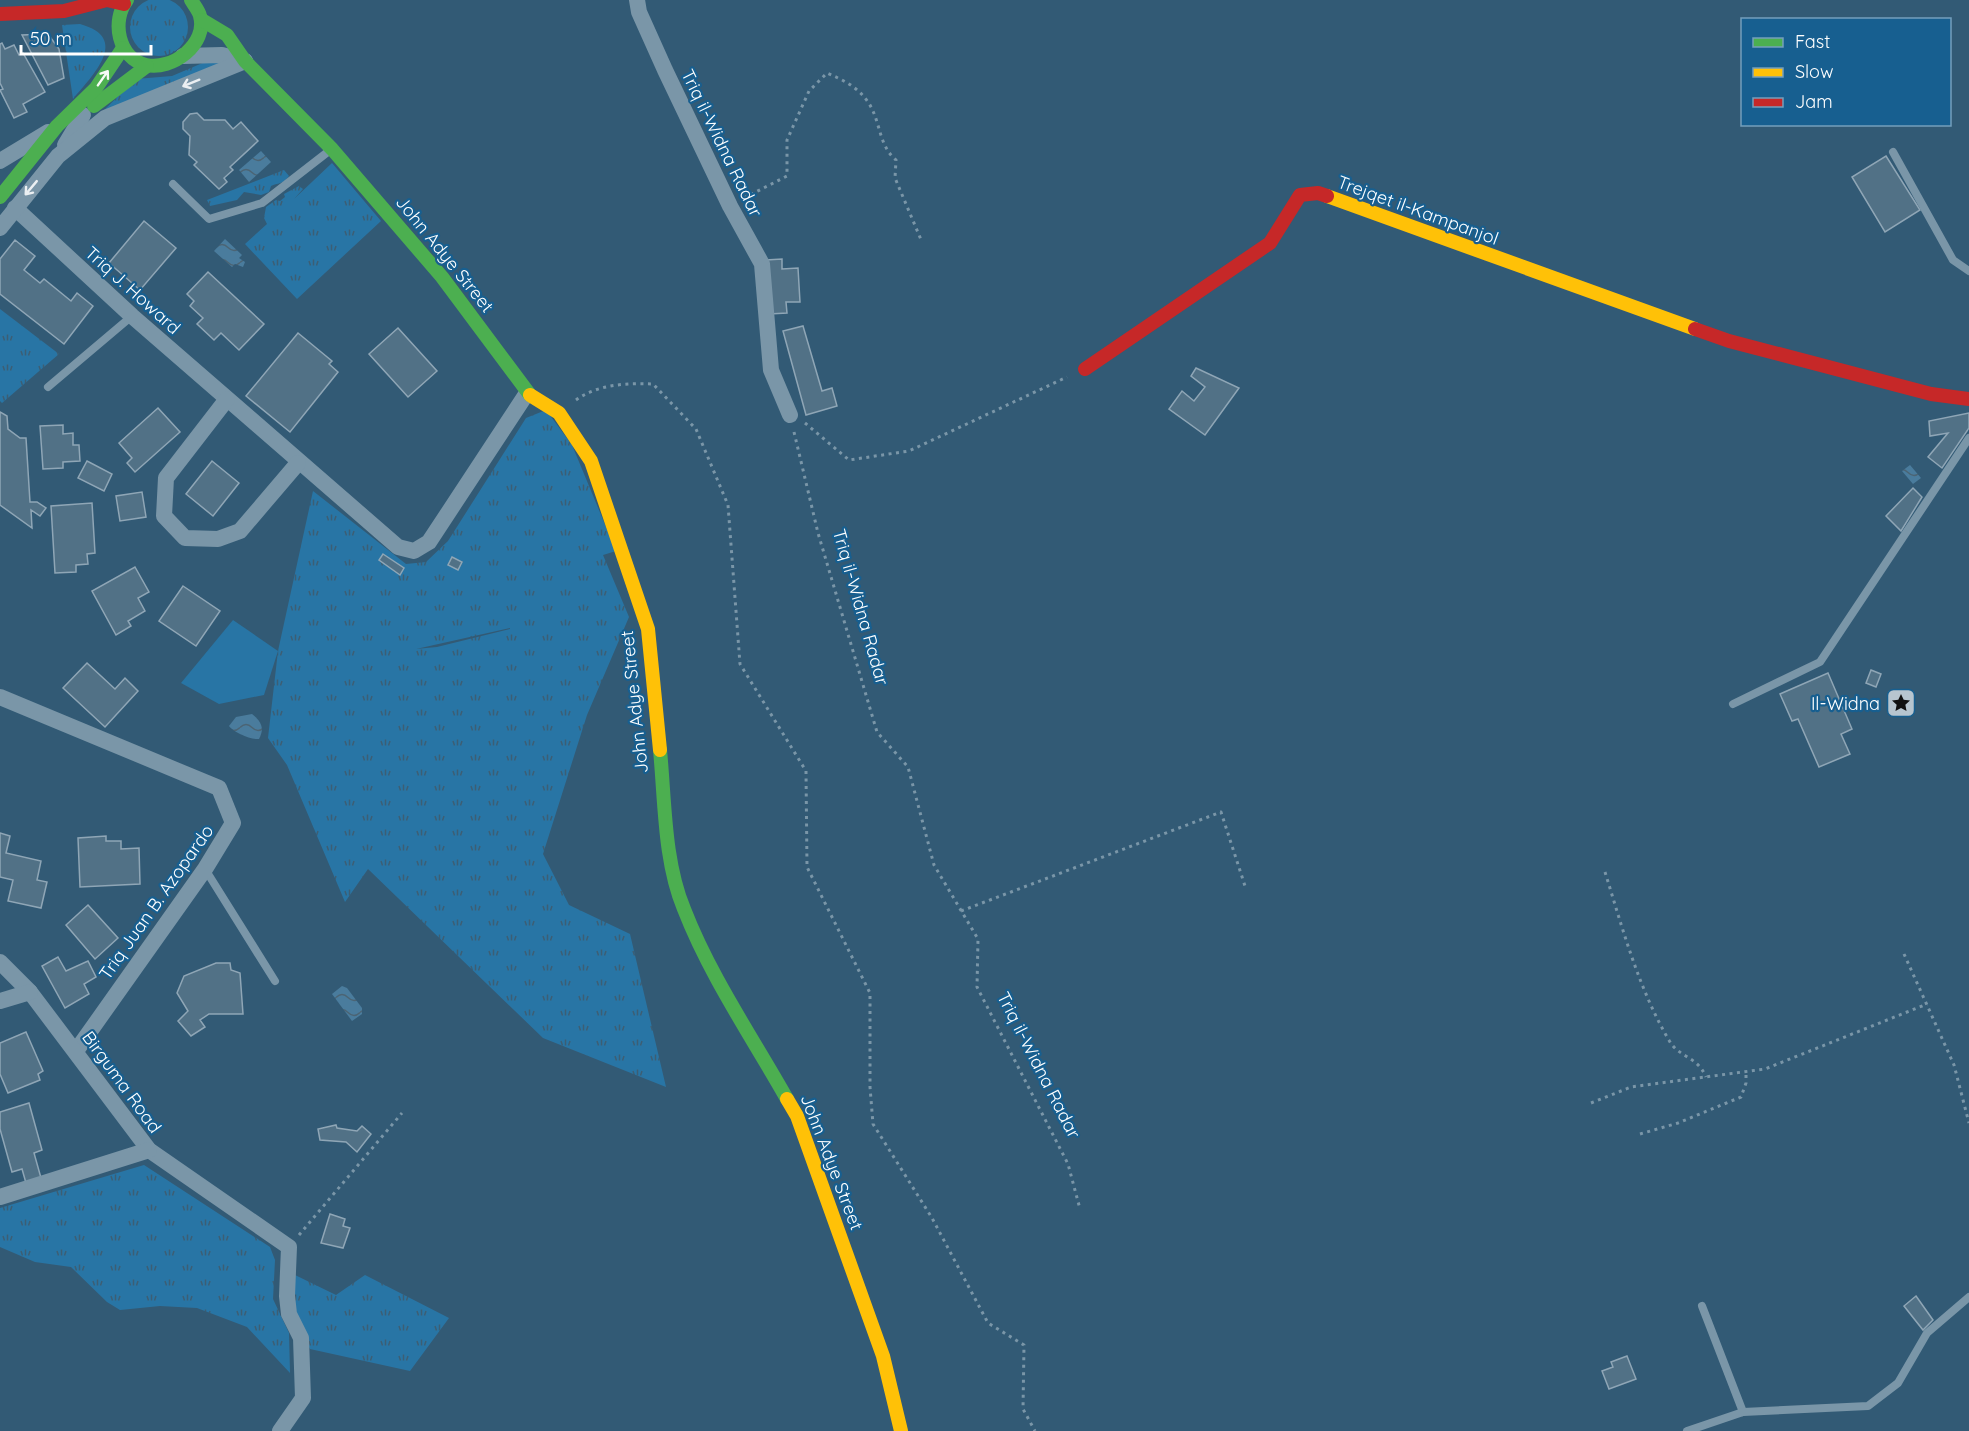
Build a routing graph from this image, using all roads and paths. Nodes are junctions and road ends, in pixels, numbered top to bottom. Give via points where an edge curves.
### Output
1 (190, 0) edge
2 (637, 0) edge
3 (125, 2) edge
4 (209, 3) dead end
5 (64, 11) junction
6 (0, 14) edge
7 (202, 20) junction
8 (117, 31) junction
9 (123, 48) junction
10 (183, 56) junction
11 (245, 61) junction
12 (147, 66) junction
13 (83, 115) junction
14 (57, 126) junction
15 (332, 149) junction
16 (1893, 152) dead end
17 (58, 156) junction
18 (0, 161) edge
19 (9, 184) junction
20 (173, 184) dead end
21 (0, 197) edge
22 (730, 206) junction
23 (15, 208) junction
24 (0, 228) edge
25 (922, 242) dead end
26 (1969, 272) edge
27 (132, 316) junction
28 (1085, 369) joint
29 (48, 387) dead end
30 (527, 393) junction
31 (227, 399) junction
32 (1969, 399) edge
33 (559, 413) junction
34 (790, 415) junction
35 (1969, 438) edge
36 (298, 463) junction
37 (0, 696) edge
38 (1733, 704) dead end
39 (205, 868) junction
40 (1605, 872) dead end
41 (1245, 886) dead end
42 (962, 911) junction
43 (1904, 954) dead end
44 (0, 962) edge
45 (275, 981) dead end
46 (30, 992) junction
47 (0, 1001) edge
48 (1927, 1004) junction
49 (76, 1051) junction
50 (1746, 1072) junction
51 (1706, 1077) junction
52 (1591, 1103) dead end
53 (402, 1113) dead end
54 (1969, 1124) edge
55 (1640, 1134) dead end
56 (149, 1150) junction
57 (0, 1197) edge
58 (1080, 1209) dead end
59 (289, 1247) junction
60 (1969, 1297) edge
61 (1702, 1306) dead end
62 (1743, 1412) junction
63 (282, 1430) edge
64 (901, 1431) edge
65 (1035, 1431) edge
66 (1687, 1431) edge

1 - 7 street
2 - 22 street, Triq il-Widna Radar via 656,51
3 - 5 street via 107,0
3 - 8 street via 118,16
4 - 7 street
5 - 6 street
5 - 8 street
7 - 10 street via 195,45
7 - 11 street, John Adye Street via 227,35
8 - 9 street
9 - 12 street via 132,60
14 -> 9 street via 96,88
10 - 11 street via 222,55
10 - 12 street via 174,63
11 - 15 street, John Adye Street
11 -> 17 street via 105,118
12 - 13 street
13 - 17 street
13 - 19 street
14 - 18 street
14 - 19 street
15 - 20 lane via 262,203 208,219
15 - 30 street, John Adye Street via 442,278
16 - 26 lane via 1953,260
17 -> 23 street
19 - 21 street
22 - 25 path via 787,176 787,140 809,91 827,73 851,84 869,103 886,152 896,160 895,178
22 - 34 street, Triq il-Widna Radar via 762,264 771,370
23 - 24 street
23 - 27 street, Triq J. Howard
27 - 29 lane
27 - 31 street, Triq J. Howard
28 - 32 street, Trejqet il-Kampanjol via 1270,243 1300,195 1318,193 1729,341 1931,394
28 - 34 path via 909,452 849,460 800,418
30 - 33 street, John Adye Street
30 - 36 street, Triq J. Howard via 429,542 414,551 398,547
31 - 36 street, Triq J. Howard
31 - 36 street via 166,478 164,516 185,538 218,538 240,531
33 - 64 street, John Adye Street via 591,461 648,629 671,859 683,908 797,1116 883,1356
33 - 65 path via 583,395 611,386 653,384 696,429 728,506 740,664 806,771 807,867 870,993 873,1124 932,1218 988,1323 1024,1345 1023,1409
34 - 42 path, Triq il-Widna Radar via 819,533 877,732 908,767 934,865
35 - 38 lane via 1820,662
37 - 39 street, Triq Juan B. Azopardo via 219,788 233,823
39 - 45 lane
39 - 49 street, Triq Juan B. Azopardo
40 - 51 path via 1638,973 1662,1026 1672,1045 1701,1065
41 - 42 path via 1221,812
42 - 58 path, Triq il-Widna Radar via 978,939 977,987 1068,1164
43 - 48 path
44 - 46 street, Birguma Road
46 - 47 street
46 - 49 street, Birguma Road
48 - 50 path via 1765,1069
48 - 54 path via 1954,1065
49 - 56 street, Birguma Road
50 - 51 path
50 - 55 path via 1741,1097
51 - 52 path via 1631,1088
53 - 59 path
56 - 57 street
56 - 59 street, Birguma Road
59 - 63 street via 287,1296 301,1338 303,1398
60 - 62 lane via 1928,1333 1898,1383 1868,1406
61 - 62 lane
62 - 66 lane

